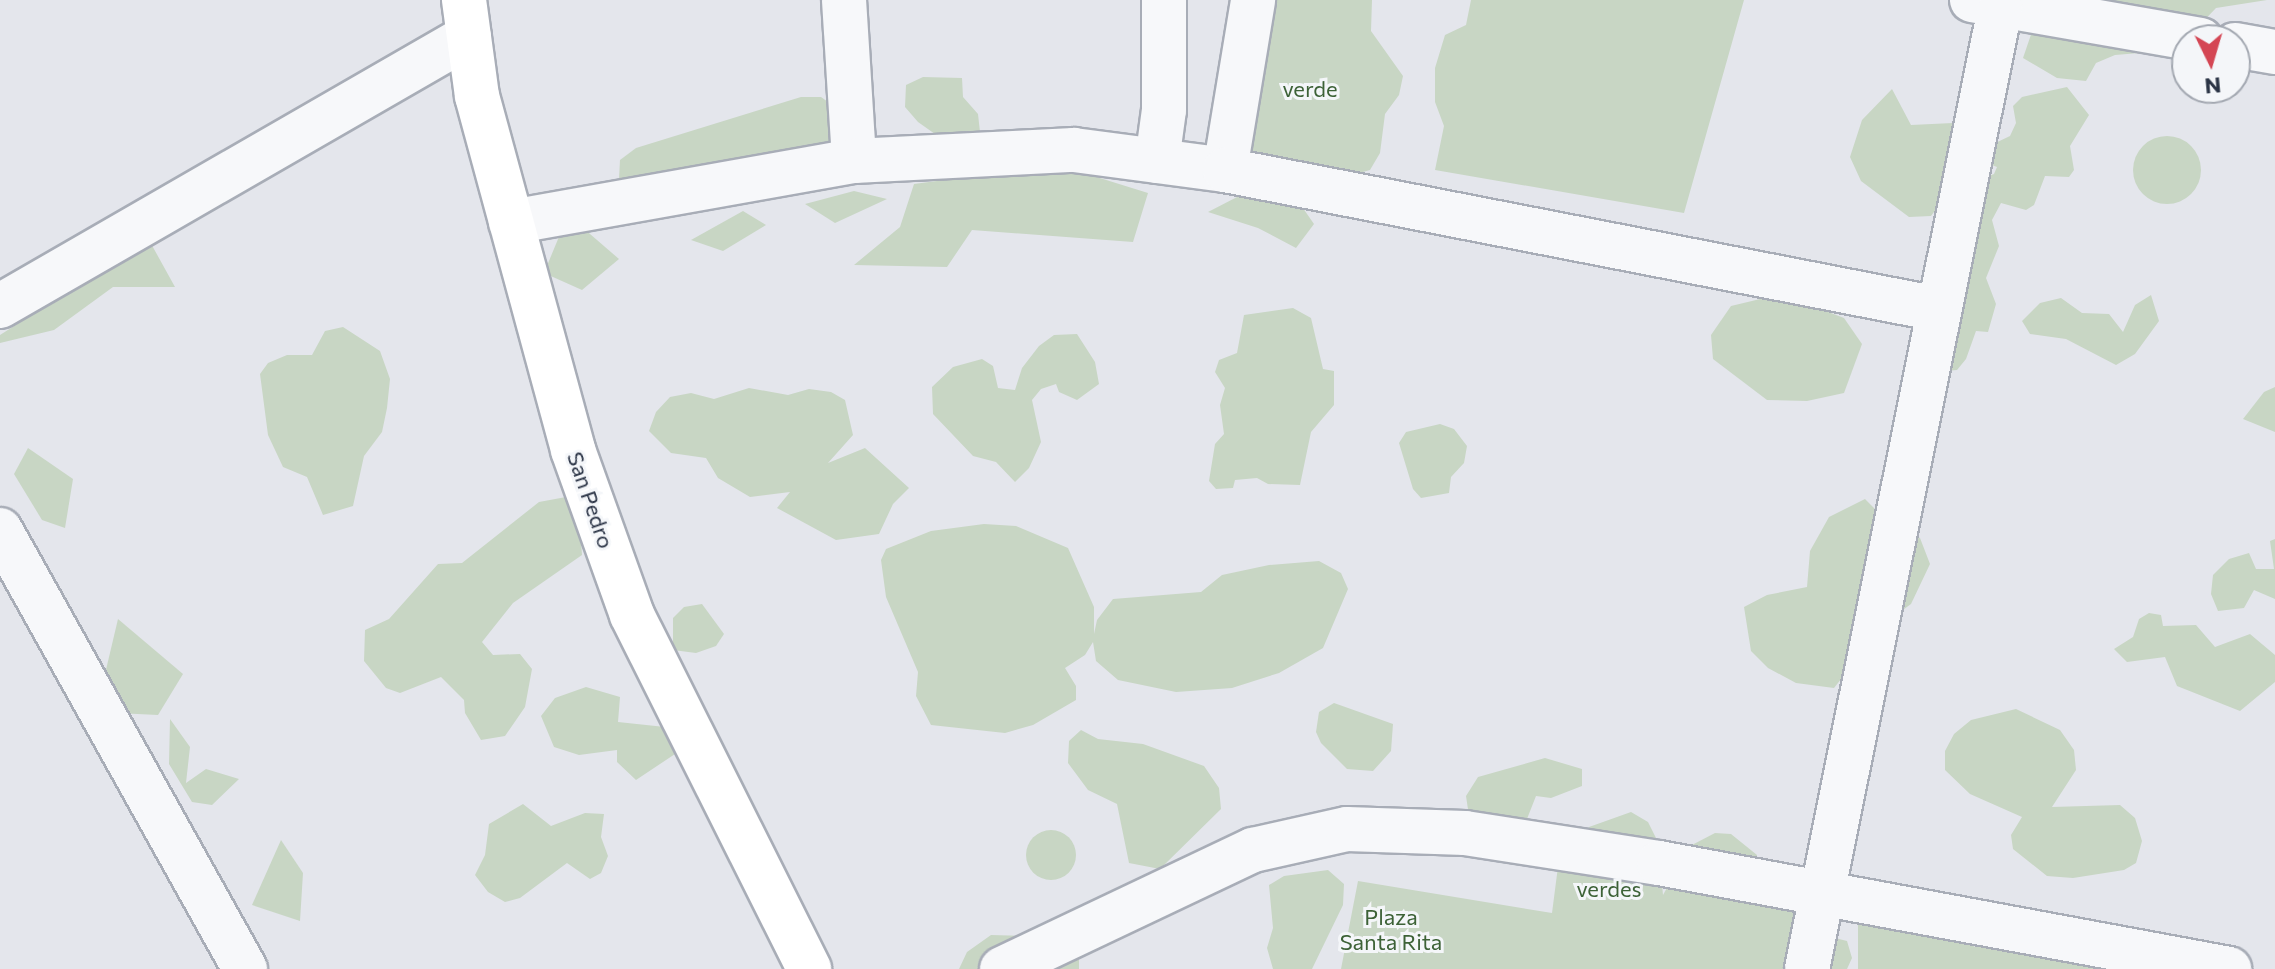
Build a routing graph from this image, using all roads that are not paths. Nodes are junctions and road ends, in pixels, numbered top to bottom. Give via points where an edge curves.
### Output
1 (844, 0) edge
2 (1164, 0) edge
3 (1253, 0) edge
4 (1986, 4) edge
5 (466, 18) edge
6 (2171, 35) edge
7 (2251, 48) edge
8 (2275, 52) edge
9 (854, 161) junction
10 (1157, 161) junction
11 (1225, 170) junction
12 (511, 222) junction
13 (0, 306) edge
14 (1938, 309) junction
15 (0, 530) edge
16 (1819, 894) junction
17 (245, 969) edge
18 (809, 969) edge
19 (1002, 969) edge
20 (1807, 969) edge
21 (2229, 969) edge

1 - 9 street
2 - 10 street via 1164,110
3 - 11 street
4 - 6 street
4 - 14 street
5 - 12 main road, San Pedro via 477,96
5 - 13 street
7 - 8 street
9 - 10 street via 1074,150
9 - 12 street
10 - 11 street
11 - 14 street
12 - 18 main road, San Pedro via 573,450 632,615
14 - 16 street
15 - 17 street
16 - 19 street via 1465,833 1347,829 1253,850
16 - 20 street
16 - 21 street

